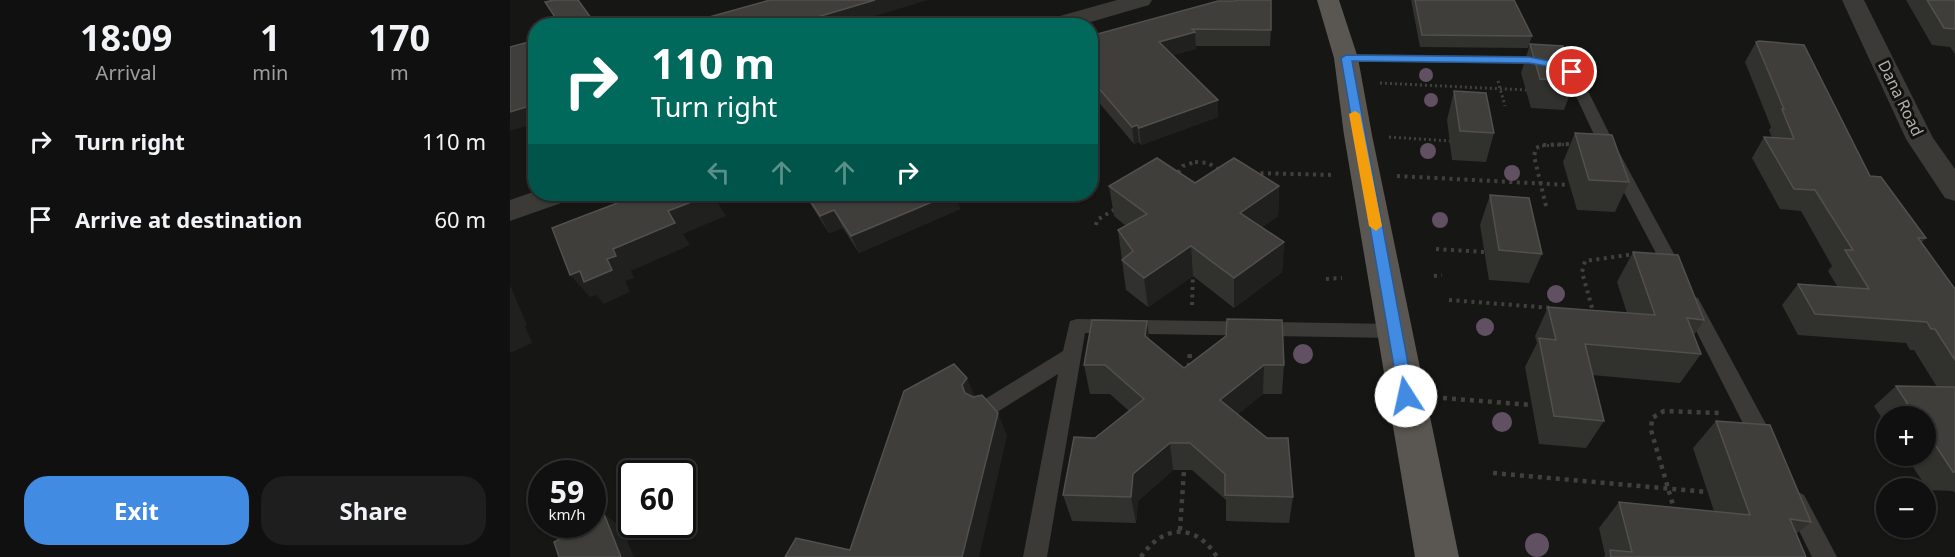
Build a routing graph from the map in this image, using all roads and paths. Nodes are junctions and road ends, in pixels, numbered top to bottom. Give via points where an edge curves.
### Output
1 (1141, 0) edge
2 (1328, 0) edge
3 (1853, 0) edge
4 (1078, 18) edge
5 (1346, 58) junction
6 (1496, 72) dead end
7 (1386, 83) dead end
8 (1500, 88) junction
9 (1526, 90) dead end
10 (1505, 106) dead end
11 (1399, 138) dead end
12 (1450, 141) dead end
13 (1575, 144) edge
14 (1243, 173) edge
15 (1325, 175) dead end
16 (1408, 176) dead end
17 (1168, 183) edge
18 (1179, 183) junction
19 (1540, 183) junction
20 (1569, 185) dead end
21 (1198, 190) junction
22 (1955, 191) edge
23 (1197, 198) edge
24 (537, 201) edge
25 (1122, 205) edge
26 (1546, 206) dead end
27 (510, 211) edge
28 (1096, 225) dead end
29 (1436, 249) dead end
30 (1484, 252) dead end
31 (1640, 253) edge
32 (1193, 269) edge
33 (1442, 275) dead end
34 (1434, 276) dead end
35 (1342, 278) dead end
36 (1326, 279) dead end
37 (1192, 291) dead end
38 (1449, 300) dead end
39 (1557, 308) edge
40 (1581, 310) edge
41 (1593, 311) junction
42 (1604, 312) edge
43 (1596, 321) edge
44 (1395, 331) junction
45 (1072, 355) junction
46 (1190, 359) dead end
47 (1189, 369) edge
48 (1462, 400) dead end
49 (1532, 405) dead end
50 (984, 410) edge
51 (1725, 412) dead end
52 (1776, 465) edge
53 (1184, 470) edge
54 (1493, 473) dead end
55 (1787, 485) edge
56 (1668, 489) junction
57 (1707, 492) dead end
58 (1676, 517) edge
59 (1180, 531) junction
60 (1035, 557) edge
61 (1141, 557) edge
62 (1217, 557) edge
63 (1437, 557) edge
64 (1825, 557) edge

1 - 4 street
2 - 5 main road
3 - 22 street, Dana Road via 1920,139
5 - 44 main road
5 - 52 lane via 1529,60 1572,72
6 - 8 path
7 - 8 path
8 - 9 path
8 - 10 path
11 - 12 path
13 - 19 path via 1536,148
14 - 15 path
16 - 19 path
17 - 18 path
18 - 21 path
18 - 21 path via 1177,174 1189,164 1202,162 1214,166 1219,172 1217,183
19 - 20 path
19 - 26 path
21 - 23 path
24 - 27 street
25 - 28 path via 1096,220
29 - 30 path
31 - 41 path via 1585,261 1582,272
32 - 37 path
33 - 34 path
35 - 36 path
38 - 39 path
40 - 41 path
41 - 42 path
41 - 43 path
44 - 45 lane via 1077,326
44 - 63 main road
45 - 50 lane
45 - 60 lane
46 - 47 path
48 - 49 path
51 - 56 path via 1664,411 1652,417 1651,430
53 - 59 path
54 - 56 path
55 - 64 lane
56 - 57 path
56 - 58 path
59 - 61 path via 1158,537
59 - 62 path via 1203,538

